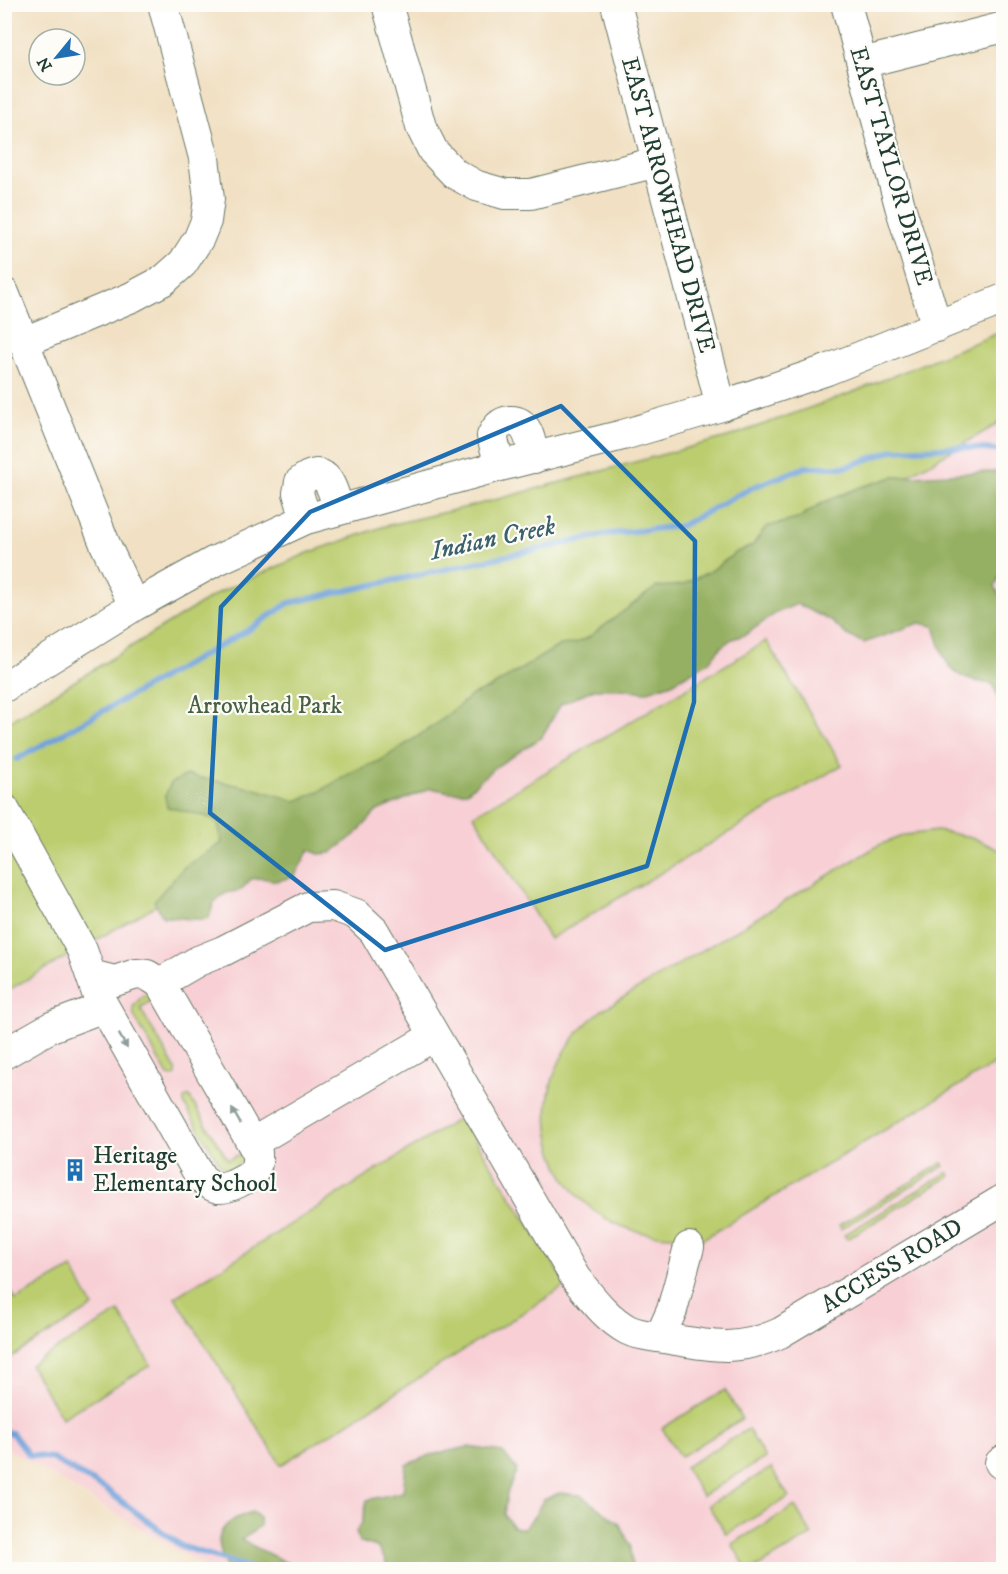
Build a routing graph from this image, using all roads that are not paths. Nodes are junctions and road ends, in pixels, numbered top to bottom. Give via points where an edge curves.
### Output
1 (163, 4) edge
2 (387, 4) edge
3 (616, 4) edge
4 (846, 4) edge
5 (1004, 27) edge
6 (862, 63) junction
7 (657, 162) junction
8 (4, 293) edge
9 (1004, 299) edge
10 (937, 327) junction
11 (24, 342) junction
12 (721, 406) junction
13 (534, 458) junction
14 (500, 466) junction
15 (339, 510) junction
16 (306, 519) junction
17 (134, 606) junction
18 (4, 687) edge
19 (4, 809) edge
20 (87, 963) junction
21 (160, 983) junction
22 (104, 1007) junction
23 (434, 1036) junction
24 (4, 1054) edge
25 (252, 1143) junction
26 (999, 1212) edge
27 (689, 1247) dead end
28 (660, 1337) junction

1 - 11 street via 204,158 209,199 200,238 183,263 164,280
2 - 7 street via 421,127 433,151 455,174 505,194 531,194
3 - 7 street, EAST ARROWHEAD DRIVE
4 - 6 street, EAST TAYLOR DRIVE
5 - 6 street
6 - 10 street, EAST TAYLOR DRIVE
7 - 12 street, EAST ARROWHEAD DRIVE
8 - 11 street
9 - 10 street
10 - 12 street
11 - 17 street
12 - 13 street
13 - 14 street
13 - 14 street via 523,425 504,422 492,436
14 - 15 street
15 - 16 street
15 - 16 street via 330,483 324,476 309,474 300,482 298,492
16 - 17 street via 213,561
17 - 18 street
19 - 20 street
20 - 21 street via 116,981 136,974
20 - 22 street
21 - 23 street, ACCESS ROAD via 308,907 333,906 356,914 374,931
25 -> 21 street
22 - 24 street via 51,1027
22 -> 25 street via 201,1178 217,1188 228,1187 250,1175 258,1162
23 - 25 street
23 - 28 street, ACCESS ROAD via 576,1279 602,1311 630,1330
26 - 28 street, ACCESS ROAD via 759,1342 708,1345
27 - 28 street via 672,1310

